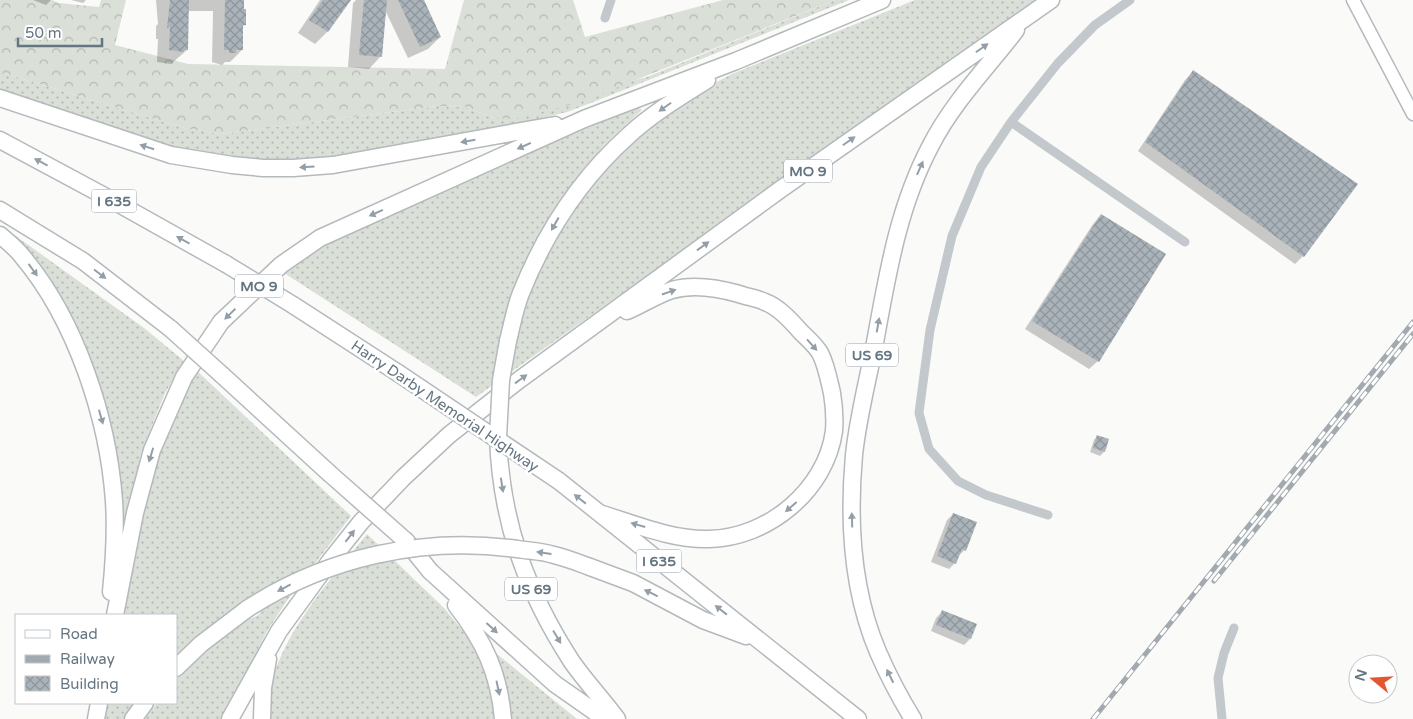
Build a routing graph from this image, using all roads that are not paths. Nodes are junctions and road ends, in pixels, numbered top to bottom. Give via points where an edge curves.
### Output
1 (611, 0) edge
2 (882, 0) edge
3 (1052, 0) edge
4 (1130, 0) edge
5 (1353, 0) edge
6 (605, 18) dead end
7 (1025, 18) junction
8 (736, 61) junction
9 (0, 98) edge
10 (1413, 114) edge
11 (584, 119) junction
12 (1011, 122) junction
13 (0, 140) edge
14 (0, 210) edge
15 (0, 235) edge
16 (1185, 242) dead end
17 (593, 327) junction
18 (599, 514) junction
19 (1048, 515) dead end
20 (430, 571) junction
21 (109, 614) edge
22 (116, 614) edge
23 (1234, 628) dead end
24 (279, 631) junction
25 (760, 641) junction
26 (178, 666) edge
27 (99, 704) edge
28 (144, 704) edge
29 (96, 719) edge
30 (133, 719) edge
31 (230, 719) edge
32 (262, 719) edge
33 (503, 719) edge
34 (605, 719) edge
35 (617, 719) edge
36 (858, 719) edge
37 (913, 719) edge
38 (1222, 719) edge

1 - 6 street
2 - 8 highway, MO 9
3 - 7 highway, MO 9
4 - 12 street via 1095,25 1058,63
5 - 10 street
17 -> 7 highway, MO 9 via 781,189
37 -> 7 highway, US 69 via 878,651 856,573 851,495 854,453 890,258 908,196 944,121
8 - 11 highway, MO 9
8 -> 35 highway, US 69, bridge via 656,113 629,135 584,182 558,219 535,261 520,295 508,341 501,380 498,437 499,468 508,518 532,591 573,663
11 -> 9 highway via 333,165 262,168 232,166 171,154
11 -> 22 highway, MO 9 via 320,238 280,265 222,322 184,378 152,450 135,514
12 - 16 street
12 - 19 street via 981,167 952,236 930,330 919,413 930,448 958,481 986,495
18 -> 13 highway, Harry Darby Memorial Highway / I 635, bridge via 559,482 293,305 226,264
14 -> 20 highway, bridge via 83,261 171,329 406,541
15 -> 21 highway via 22,255 42,283 70,334 103,425 114,502 115,541
17 -> 18 highway via 672,290 720,289 766,302 789,319 820,353 830,380 834,405 834,431 817,476 794,505 764,525 729,537 693,539
24 -> 17 highway, MO 9 via 361,522 403,478 480,410
25 -> 18 highway, Harry Darby Memorial Highway / I 635
20 -> 33 highway via 483,645 497,681
20 -> 34 highway via 555,684
23 - 38 street via 1218,678
24 - 31 highway, MO 9
24 - 32 highway via 268,659
25 -> 26 highway, bridge via 703,620 633,584 553,554 457,544 374,555 295,582 247,609
25 - 36 highway, Harry Darby Memorial Highway / I 635
27 - 29 highway
28 - 30 highway

